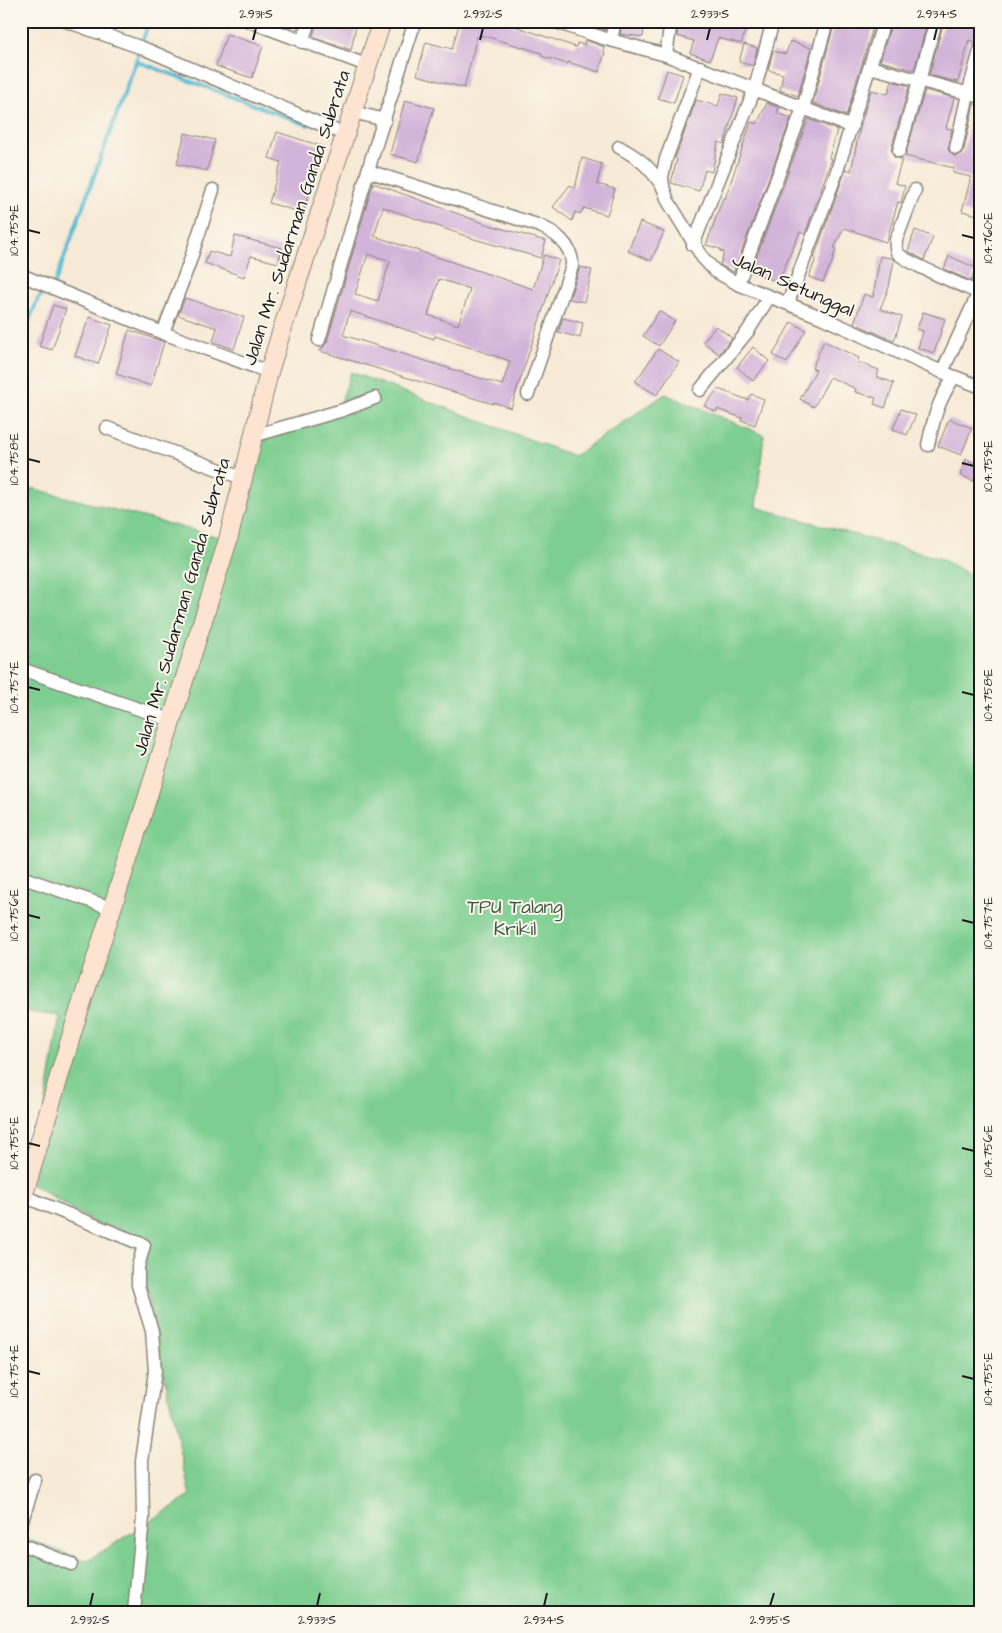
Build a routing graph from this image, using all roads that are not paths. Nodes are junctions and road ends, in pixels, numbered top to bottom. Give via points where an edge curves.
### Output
1 (66, 21) edge
2 (248, 21) edge
3 (309, 21) edge
4 (382, 21) edge
5 (416, 21) edge
6 (553, 21) edge
7 (615, 21) edge
8 (671, 21) edge
9 (827, 21) edge
10 (884, 21) edge
11 (936, 21) edge
12 (769, 22) edge
13 (269, 25) edge
14 (611, 40) junction
15 (302, 42) junction
16 (981, 46) edge
17 (666, 55) junction
18 (369, 66) junction
19 (700, 67) junction
20 (870, 67) junction
21 (918, 80) junction
22 (755, 88) junction
23 (968, 94) junction
24 (981, 97) edge
25 (803, 108) junction
26 (353, 112) junction
27 (385, 120) junction
28 (852, 127) junction
29 (346, 135) junction
30 (619, 147) dead end
31 (956, 148) dead end
32 (899, 151) dead end
33 (368, 171) junction
34 (663, 187) junction
35 (213, 190) dead end
36 (915, 190) dead end
37 (693, 245) junction
38 (21, 275) edge
39 (738, 284) junction
40 (980, 290) edge
41 (769, 297) junction
42 (788, 304) junction
43 (163, 334) junction
44 (318, 340) dead end
45 (269, 372) junction
46 (948, 374) junction
47 (981, 387) edge
48 (700, 390) dead end
49 (528, 394) dead end
50 (375, 398) dead end
51 (106, 428) dead end
52 (253, 436) junction
53 (928, 445) dead end
54 (242, 478) junction
55 (21, 669) edge
56 (171, 720) junction
57 (21, 878) edge
58 (111, 908) junction
59 (25, 1173) edge
60 (22, 1200) edge
61 (35, 1480) dead end
62 (21, 1524) edge
63 (21, 1544) edge
64 (71, 1564) dead end
65 (134, 1612) edge

1 - 29 street via 145,49
2 - 13 street
3 - 15 street
4 - 18 street, Jalan Mr. Sudarman Ganda Subrata
5 - 27 street
6 - 14 street
7 - 14 street
8 - 17 street
9 - 25 street
10 - 20 street
11 - 21 street
12 - 22 street
13 - 15 street
14 - 17 street
15 - 18 street
16 - 23 street
17 - 19 street
18 - 26 street, Jalan Mr. Sudarman Ganda Subrata
19 - 22 street
19 - 34 street, Jalan Setunggal via 666,159
20 - 21 street
20 - 28 street
21 - 23 street
21 - 32 street
22 - 25 street
22 - 37 street
23 - 24 street
23 - 31 street
25 - 28 street
25 - 39 street
26 - 27 street
26 - 29 street, Jalan Mr. Sudarman Ganda Subrata
27 - 33 street
28 - 42 street
29 - 45 street, Jalan Mr. Sudarman Ganda Subrata
30 - 34 street via 643,161
33 - 44 street
33 - 49 street via 537,224 550,230 567,246 572,266
34 - 37 street, Jalan Setunggal
35 - 43 street
36 - 40 street via 896,240 898,253 927,270
37 - 39 street, Jalan Setunggal via 715,271
38 - 43 street
39 - 41 street, Jalan Setunggal
40 - 46 street
41 - 42 street, Jalan Setunggal
41 - 48 street via 744,336
42 - 46 street, Jalan Setunggal
43 - 45 street
45 - 52 street, Jalan Mr. Sudarman Ganda Subrata
46 - 47 street, Jalan Setunggal
46 - 53 street
50 - 52 street
51 - 54 street
52 - 54 street, Jalan Mr. Sudarman Ganda Subrata
54 - 56 street, Jalan Mr. Sudarman Ganda Subrata via 228,540
55 - 56 street
56 - 58 street, Jalan Mr. Sudarman Ganda Subrata
57 - 58 street
58 - 59 street, Jalan Mr. Sudarman Ganda Subrata
59 - 60 street, Jalan Mr. Sudarman Ganda Subrata
60 - 65 street via 144,1244 138,1267 138,1285 152,1331 155,1371 142,1462 143,1518
61 - 62 street
63 - 64 street

